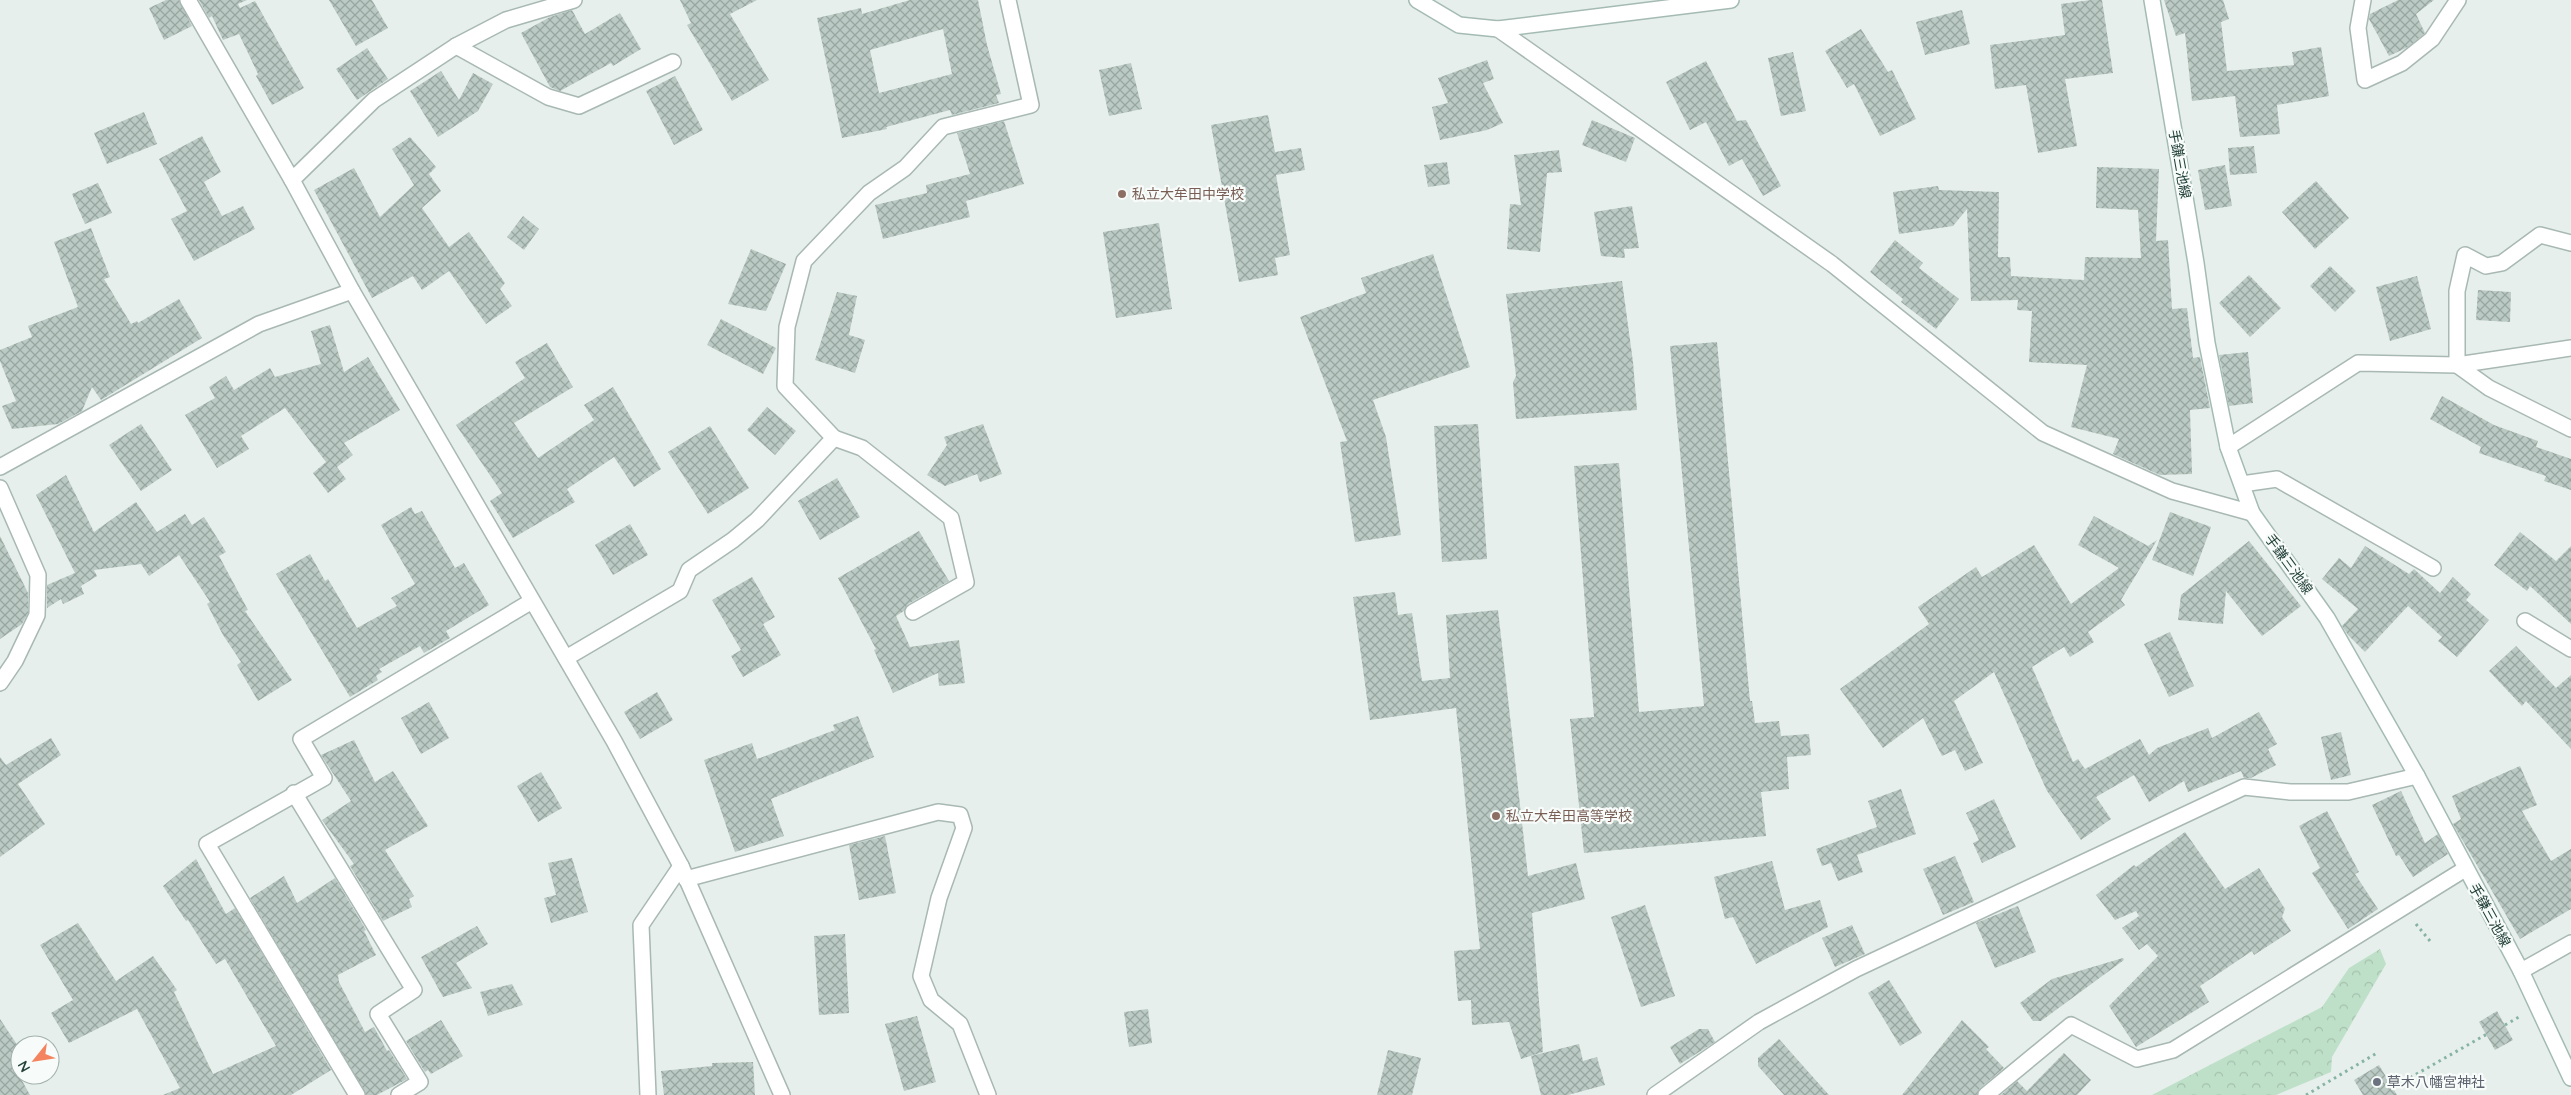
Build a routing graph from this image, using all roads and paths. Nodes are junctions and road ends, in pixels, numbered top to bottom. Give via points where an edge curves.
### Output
1 (188, 0) edge
2 (574, 0) edge
3 (1008, 0) edge
4 (1417, 0) edge
5 (1731, 0) edge
6 (2152, 0) edge
7 (2363, 0) edge
8 (2458, 0) edge
9 (1498, 29) junction
10 (456, 46) junction
11 (673, 62) dead end
12 (292, 180) junction
13 (2571, 243) edge
14 (352, 291) junction
15 (2571, 348) edge
16 (2457, 365) junction
17 (2571, 429) edge
18 (834, 438) junction
19 (2228, 447) junction
20 (0, 466) edge
21 (2242, 484) junction
22 (0, 488) edge
23 (2252, 513) junction
24 (2434, 568) dead end
25 (532, 600) junction
26 (913, 612) dead end
27 (2525, 621) dead end
28 (2571, 649) edge
29 (566, 658) junction
30 (0, 683) edge
31 (2417, 776) junction
32 (294, 793) junction
33 (2465, 869) junction
34 (683, 872) junction
35 (2411, 918) dead end
36 (2430, 941) dead end
37 (2571, 943) edge
38 (2521, 972) junction
39 (2487, 1034) dead end
40 (2377, 1053) dead end
41 (2571, 1078) edge
42 (2399, 1084) dead end
43 (1674, 1089) edge
44 (357, 1095) edge
45 (399, 1095) edge
46 (648, 1095) edge
47 (782, 1095) edge
48 (988, 1095) edge
49 (1655, 1095) edge
50 (1986, 1095) edge
51 (2306, 1095) edge

1 - 12 street
2 - 10 street via 506,20
3 - 18 street via 1031,105 943,128 905,168 869,193 804,261 787,327 785,386
4 - 9 street via 1459,25
5 - 9 street
6 - 19 street, 手鎌三池線 via 2194,246 2207,343
7 - 8 street via 2358,28 2365,80 2402,63 2432,39
9 - 23 street via 1832,264 2043,433 2172,491
10 - 11 street via 548,97 579,106
10 - 12 street via 374,100
12 - 14 street
13 - 16 street via 2540,235 2502,263 2486,266 2465,256 2457,291
14 - 20 street via 259,324
14 - 25 street
15 - 16 street
16 - 17 street via 2489,388
16 - 19 street via 2358,363
18 - 26 street via 862,448 951,518 966,582
18 - 29 street via 757,520 689,570 680,591
19 - 21 street, 手鎌三池線
21 - 23 street, 手鎌三池線
21 - 24 street via 2277,479
22 - 30 street via 38,575 37,615 15,661
23 - 31 street, 手鎌三池線 via 2327,618
25 - 29 street
25 - 32 street via 301,739 324,778
27 - 28 street
29 - 34 street
31 - 33 street, 手鎌三池線
31 - 43 street via 2348,792 2290,792 2244,787 1856,968 1759,1022
32 - 44 street via 207,844
32 - 45 street via 414,990 378,1014 420,1082
33 - 38 street, 手鎌三池線
33 - 50 street via 2173,1050 2137,1059 2071,1025
34 - 46 street via 641,924
34 - 47 street
34 - 48 street via 938,812 960,815 964,828 939,898 921,976 931,1000 960,1024
35 - 36 path
37 - 38 street
38 - 41 street, 手鎌三池線
39 - 42 path
40 - 51 path
43 - 49 street

